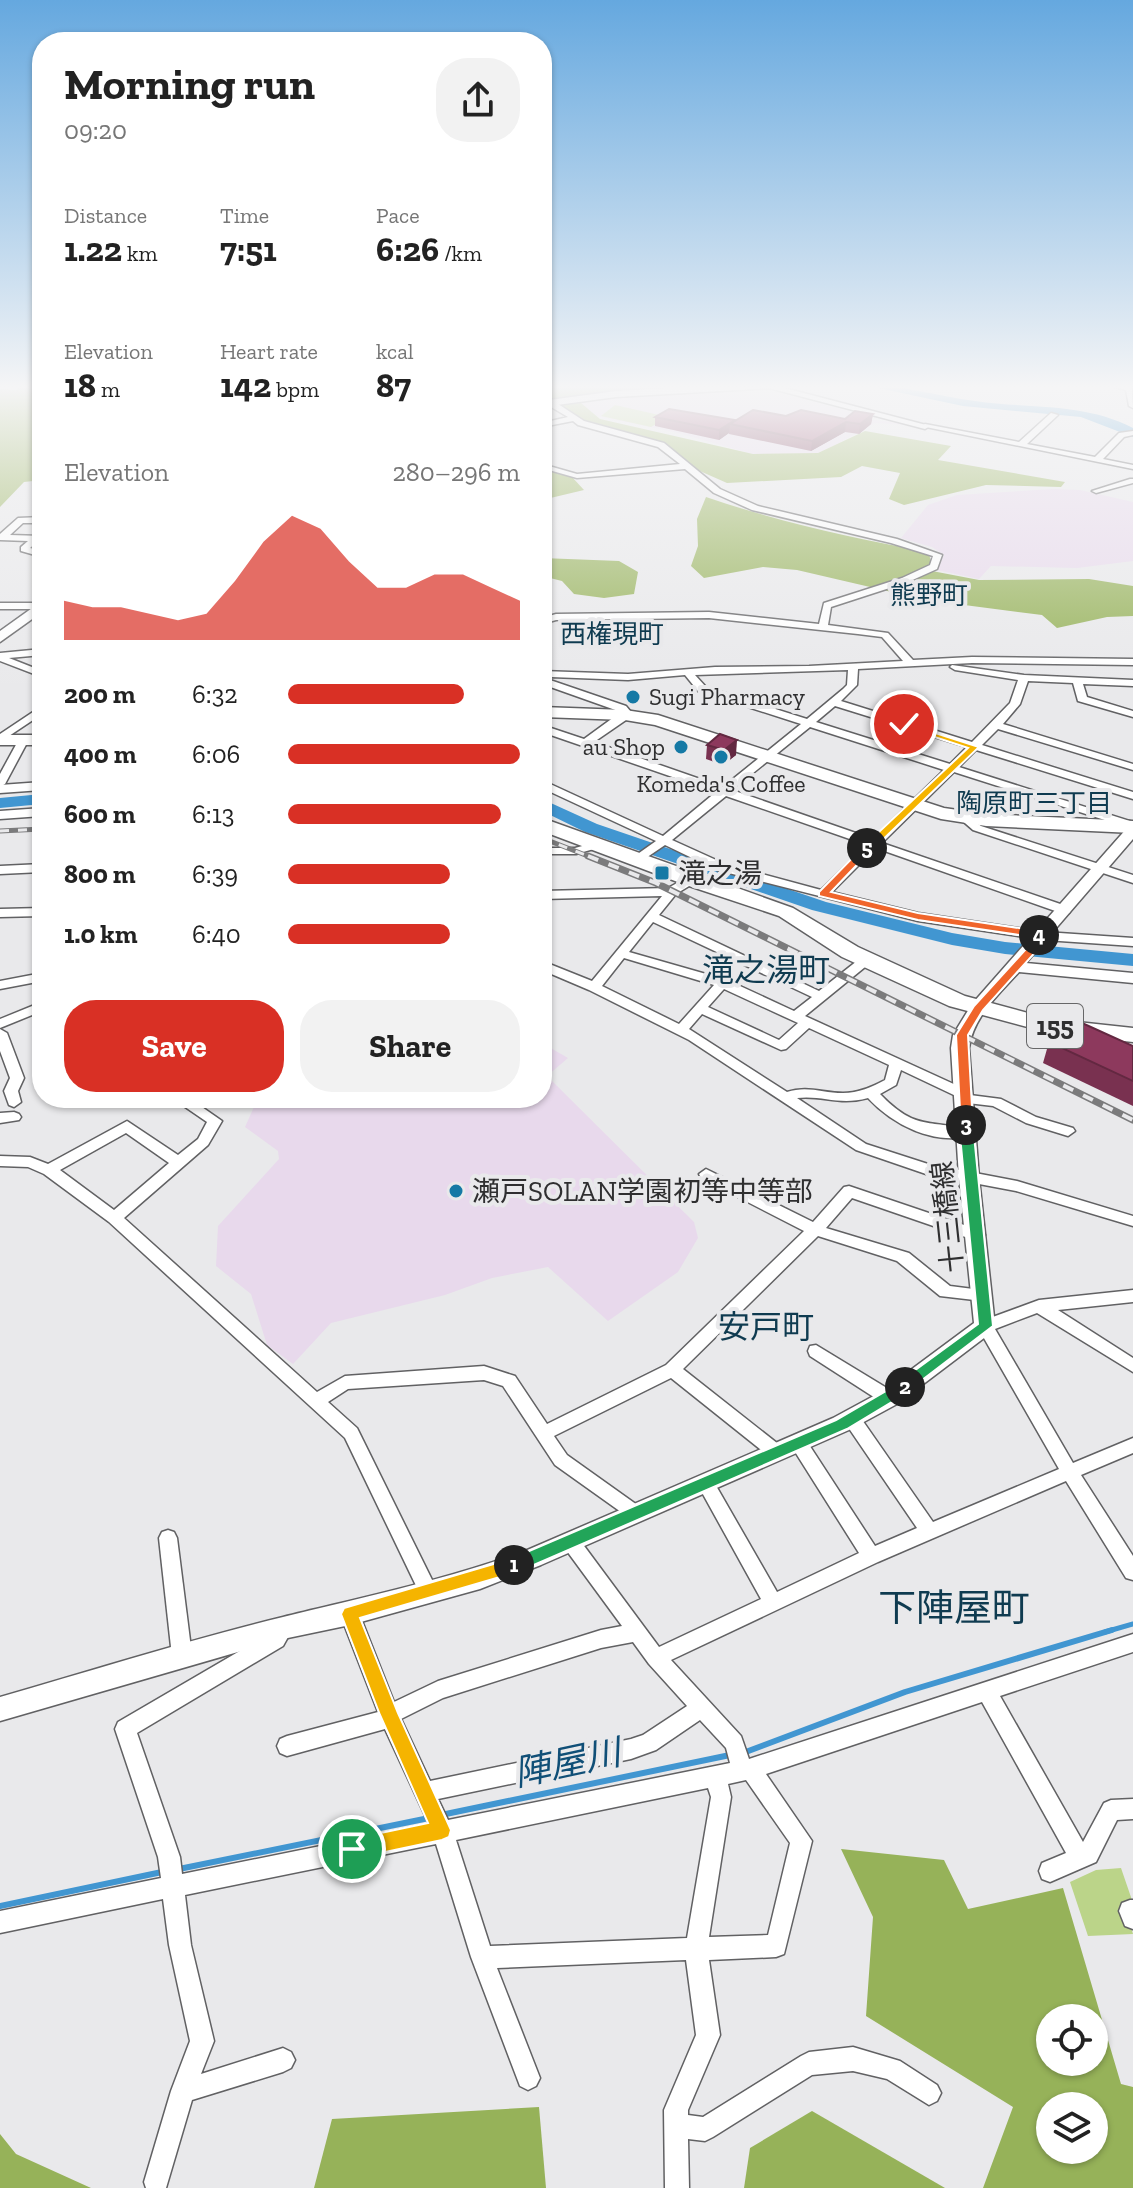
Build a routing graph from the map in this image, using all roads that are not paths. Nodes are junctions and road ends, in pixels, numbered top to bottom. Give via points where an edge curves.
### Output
1 (712, 487) edge
2 (1110, 487) edge
3 (1096, 491) dead end
4 (32, 520) edge
5 (2, 536) edge
6 (32, 538) edge
7 (0, 606) edge
8 (32, 606) edge
9 (32, 613) edge
10 (552, 618) edge
11 (823, 628) junction
12 (0, 638) edge
13 (32, 653) edge
14 (0, 657) edge
15 (909, 662) junction
16 (927, 662) junction
17 (1133, 662) edge
18 (853, 666) junction
19 (32, 670) edge
20 (552, 674) edge
21 (689, 674) junction
22 (1024, 678) junction
23 (1077, 681) junction
24 (1133, 683) edge
25 (552, 684) edge
26 (834, 702) junction
27 (552, 712) edge
28 (1133, 714) edge
29 (625, 715) junction
30 (32, 716) edge
31 (808, 722) junction
32 (996, 725) junction
33 (552, 731) edge
34 (0, 740) edge
35 (32, 741) edge
36 (586, 743) junction
37 (974, 747) junction
38 (766, 755) junction
39 (1133, 767) edge
40 (951, 768) junction
41 (0, 786) edge
42 (32, 786) edge
43 (552, 789) edge
44 (725, 791) junction
45 (1133, 796) edge
46 (913, 805) junction
47 (32, 813) edge
48 (0, 815) edge
49 (964, 817) junction
50 (552, 828) edge
51 (1133, 828) edge
52 (663, 842) junction
53 (872, 844) junction
54 (597, 845) junction
55 (552, 851) edge
56 (639, 858) junction
57 (32, 868) edge
58 (1100, 868) junction
59 (0, 870) edge
60 (1133, 879) edge
61 (690, 880) junction
62 (670, 892) junction
63 (823, 894) junction
64 (552, 895) edge
65 (1065, 910) junction
66 (32, 912) edge
67 (0, 913) edge
68 (650, 916) junction
69 (1042, 938) junction
70 (1133, 942) edge
71 (623, 954) junction
72 (866, 960) junction
73 (1017, 964) junction
74 (552, 969) edge
75 (1133, 978) edge
76 (32, 979) edge
77 (722, 983) junction
78 (0, 985) edge
79 (594, 987) junction
80 (820, 996) junction
81 (700, 1008) junction
82 (978, 1008) junction
83 (32, 1012) edge
84 (802, 1018) junction
85 (0, 1024) edge
86 (681, 1030) junction
87 (0, 1033) edge
88 (1133, 1035) edge
89 (896, 1063) junction
90 (869, 1091) junction
91 (787, 1097) junction
92 (964, 1097) junction
93 (195, 1108) edge
94 (9, 1112) edge
95 (1068, 1131) dead end
96 (966, 1133) junction
97 (0, 1161) edge
98 (179, 1163) junction
99 (49, 1170) junction
100 (706, 1174) dead end
101 (969, 1178) junction
102 (114, 1218) junction
103 (1133, 1221) edge
104 (815, 1230) junction
105 (977, 1235) junction
106 (983, 1295) junction
107 (1133, 1296) edge
108 (1039, 1306) junction
109 (985, 1326) junction
110 (816, 1351) dead end
111 (1133, 1366) edge
112 (672, 1370) junction
113 (889, 1398) junction
114 (317, 1401) junction
115 (852, 1419) junction
116 (544, 1433) junction
117 (798, 1442) junction
118 (1133, 1445) edge
119 (776, 1452) junction
120 (1069, 1471) junction
121 (705, 1482) junction
122 (634, 1512) junction
123 (929, 1531) junction
124 (168, 1538) dead end
125 (570, 1541) junction
126 (871, 1556) junction
127 (1133, 1572) edge
128 (429, 1592) junction
129 (773, 1603) junction
130 (350, 1614) junction
131 (283, 1628) junction
132 (637, 1632) junction
133 (1133, 1643) edge
134 (182, 1656) junction
135 (656, 1658) junction
136 (988, 1693) junction
137 (701, 1708) junction
138 (0, 1709) edge
139 (390, 1716) junction
140 (287, 1746) dead end
141 (742, 1763) junction
142 (716, 1776) junction
143 (1133, 1809) edge
144 (434, 1813) junction
145 (1080, 1858) junction
146 (1050, 1871) dead end
147 (171, 1876) junction
148 (1133, 1911) edge
149 (1133, 1918) edge
150 (0, 1922) edge
151 (696, 1949) junction
152 (482, 1957) junction
153 (283, 2060) dead end
154 (528, 2078) dead end
155 (183, 2091) junction
156 (929, 2093) dead end
157 (676, 2126) junction
158 (156, 2182) dead end
159 (677, 2188) edge

1 - 11 street via 755,508 938,555 934,567 916,576 827,605
2 - 3 street
4 - 5 street via 21,520
5 - 6 street
7 - 8 street
9 - 12 main road
10 - 11 street via 709,615
11 - 15 street via 885,635
13 - 14 street
14 - 19 street
15 - 16 street
15 - 18 street
16 - 17 street
16 - 22 street
18 - 21 street
18 - 26 street via 852,685
20 - 21 street
21 - 31 street via 702,689
22 - 23 street
22 - 32 street via 1015,704
23 - 24 street
23 - 28 street via 1082,699
25 - 29 street via 622,708
26 - 31 street
26 - 37 street
27 - 29 highway
29 - 36 street
29 - 38 highway
30 - 34 street
31 - 38 street
31 - 40 street
32 - 37 street
32 - 39 street
33 - 36 street
34 - 35 highway
35 - 41 street
36 - 44 street
37 - 40 street
37 - 45 street
38 - 44 street
38 - 46 highway
40 - 46 street
40 - 51 street
41 - 42 street
43 - 52 street
44 - 52 street
44 - 53 street
46 - 49 highway
46 - 53 street
47 - 48 street
49 - 51 highway
49 - 58 street via 977,828
50 - 54 highway, 155
51 - 58 street, 十三橋線
52 - 56 street
52 - 63 street via 721,867
53 - 63 street
53 - 65 street
54 - 55 street
54 - 56 highway, 155
56 - 61 highway, 155
57 - 59 street
58 - 60 street
58 - 65 street, 十三橋線
61 - 62 street
61 - 72 highway, 155 via 797,917
62 - 64 street
62 - 68 street
63 - 69 street
65 - 69 street, 十三橋線
66 - 67 street
68 - 71 street
68 - 80 street
69 - 70 street
69 - 73 street, 十三橋線
71 - 77 street
71 - 79 street
72 - 80 street
72 - 82 highway, 155
73 - 75 street via 1040,971
73 - 82 street, 十三橋線
74 - 79 street
76 - 78 street
77 - 81 street
77 - 84 street
79 - 86 street
80 - 84 street
81 - 84 street via 781,1046
81 - 86 street
82 - 88 highway, 155 via 1050,1026
82 - 92 street, 十三橋線 via 962,1035
83 - 85 street
84 - 89 street
86 - 91 street
87 - 94 street via 17,1078
89 - 90 street via 891,1082
89 - 92 street
90 - 91 street via 846,1098 797,1091
90 - 96 street via 890,1113 921,1130
91 - 101 street via 861,1147
92 - 95 street via 996,1102
92 - 96 street, 十三橋線
93 - 98 street via 215,1121 203,1142
96 - 101 street, 十三橋線
97 - 99 street via 30,1162
98 - 99 street via 127,1126
98 - 102 street
99 - 102 street
100 - 104 street
101 - 103 street via 1017,1186
101 - 105 street, 十三橋線
102 - 114 street
104 - 105 street via 853,1186
104 - 106 street via 903,1257 946,1292
104 - 112 street
105 - 106 street, 十三橋線
106 - 109 street, 十三橋線
107 - 108 street
108 - 109 street
108 - 111 street
109 - 113 street
109 - 120 street
110 - 113 street
112 - 116 street
112 - 119 street
113 - 115 street
114 - 116 street via 345,1383 484,1373 509,1381
114 - 128 street via 351,1433
115 - 117 street
115 - 123 street
116 - 122 street via 561,1460
117 - 119 street
117 - 126 street
118 - 120 street
119 - 121 street
120 - 123 street
120 - 127 street
121 - 122 street
121 - 129 street
122 - 125 street
123 - 126 street
124 - 134 street
125 - 128 street
125 - 132 street
126 - 129 street
128 - 130 street
129 - 135 street
130 - 131 street
130 - 139 street
131 - 134 street
131 - 147 street via 276,1640 125,1729
132 - 135 street
132 - 139 street via 438,1690
133 - 136 street
134 - 138 street
135 - 137 street
136 - 141 street
136 - 145 street
137 - 141 street
137 - 144 street via 649,1743
139 - 140 street
139 - 144 street
141 - 142 street
141 - 151 street via 801,1841 776,1946
142 - 144 street
142 - 151 street via 721,1797
143 - 145 street via 1111,1810 1088,1854
144 - 147 street
144 - 152 street
145 - 146 street
147 - 150 street
147 - 155 street via 202,2041
148 - 149 street
151 - 152 street
151 - 157 street via 708,2035 676,2110
152 - 154 street
153 - 155 street
155 - 158 street
156 - 157 street via 892,2069 853,2059 809,2064 705,2129
157 - 159 street

